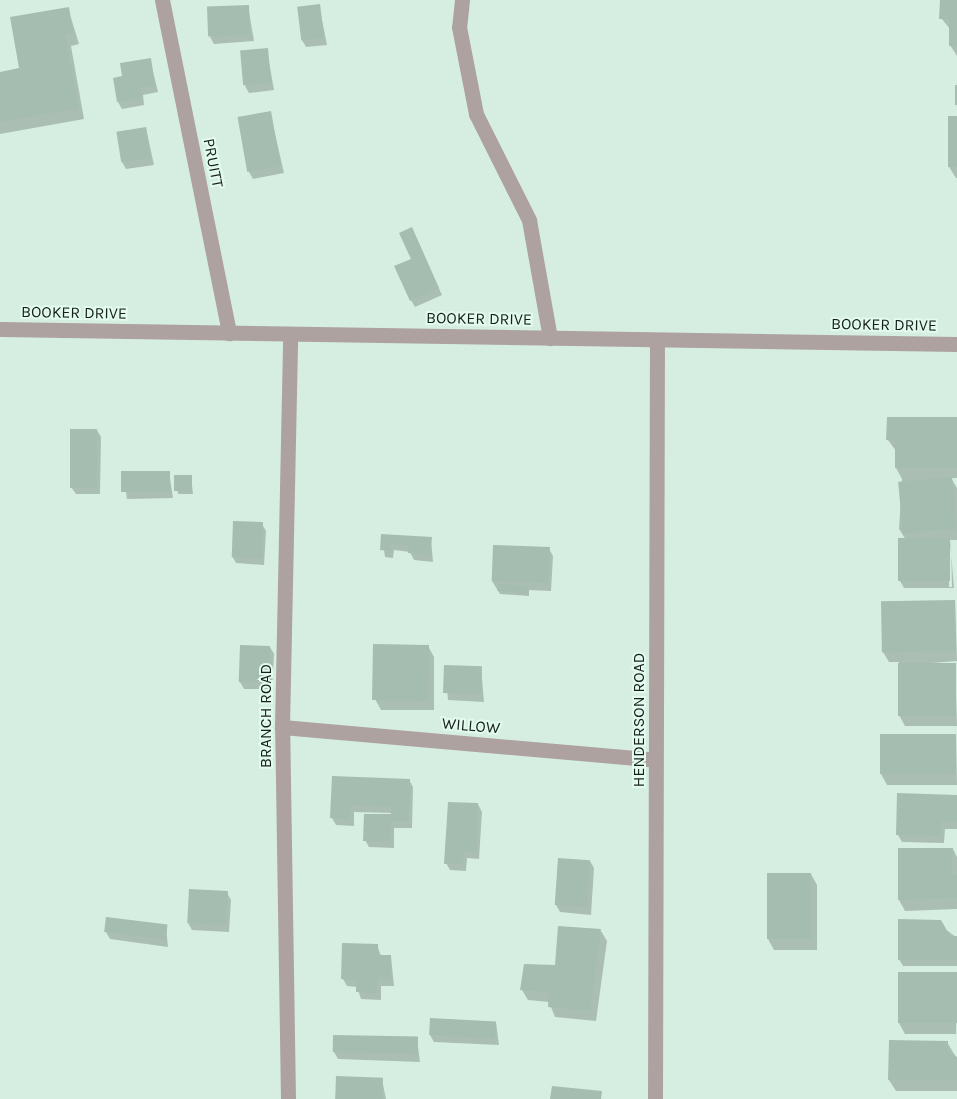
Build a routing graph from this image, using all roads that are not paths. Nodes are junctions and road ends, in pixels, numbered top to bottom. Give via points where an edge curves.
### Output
1 (162, 0) edge
2 (462, 0) edge
3 (0, 329) edge
4 (229, 333) junction
5 (290, 334) junction
6 (550, 338) junction
7 (657, 342) junction
8 (957, 344) edge
9 (282, 727) junction
10 (656, 760) junction
11 (288, 1099) edge
12 (655, 1099) edge

1 - 4 street, PRUITT
2 - 6 street via 459,27 476,114 529,220
3 - 4 street, BOOKER DRIVE
4 - 5 street, BOOKER DRIVE
5 - 6 street, BOOKER DRIVE
5 - 9 street, BRANCH ROAD
6 - 7 street, BOOKER DRIVE
7 - 8 street, BOOKER DRIVE
7 - 10 street, HENDERSON ROAD
9 - 10 street, WILLOW
9 - 11 street, BRANCH ROAD
10 - 12 street, HENDERSON ROAD

